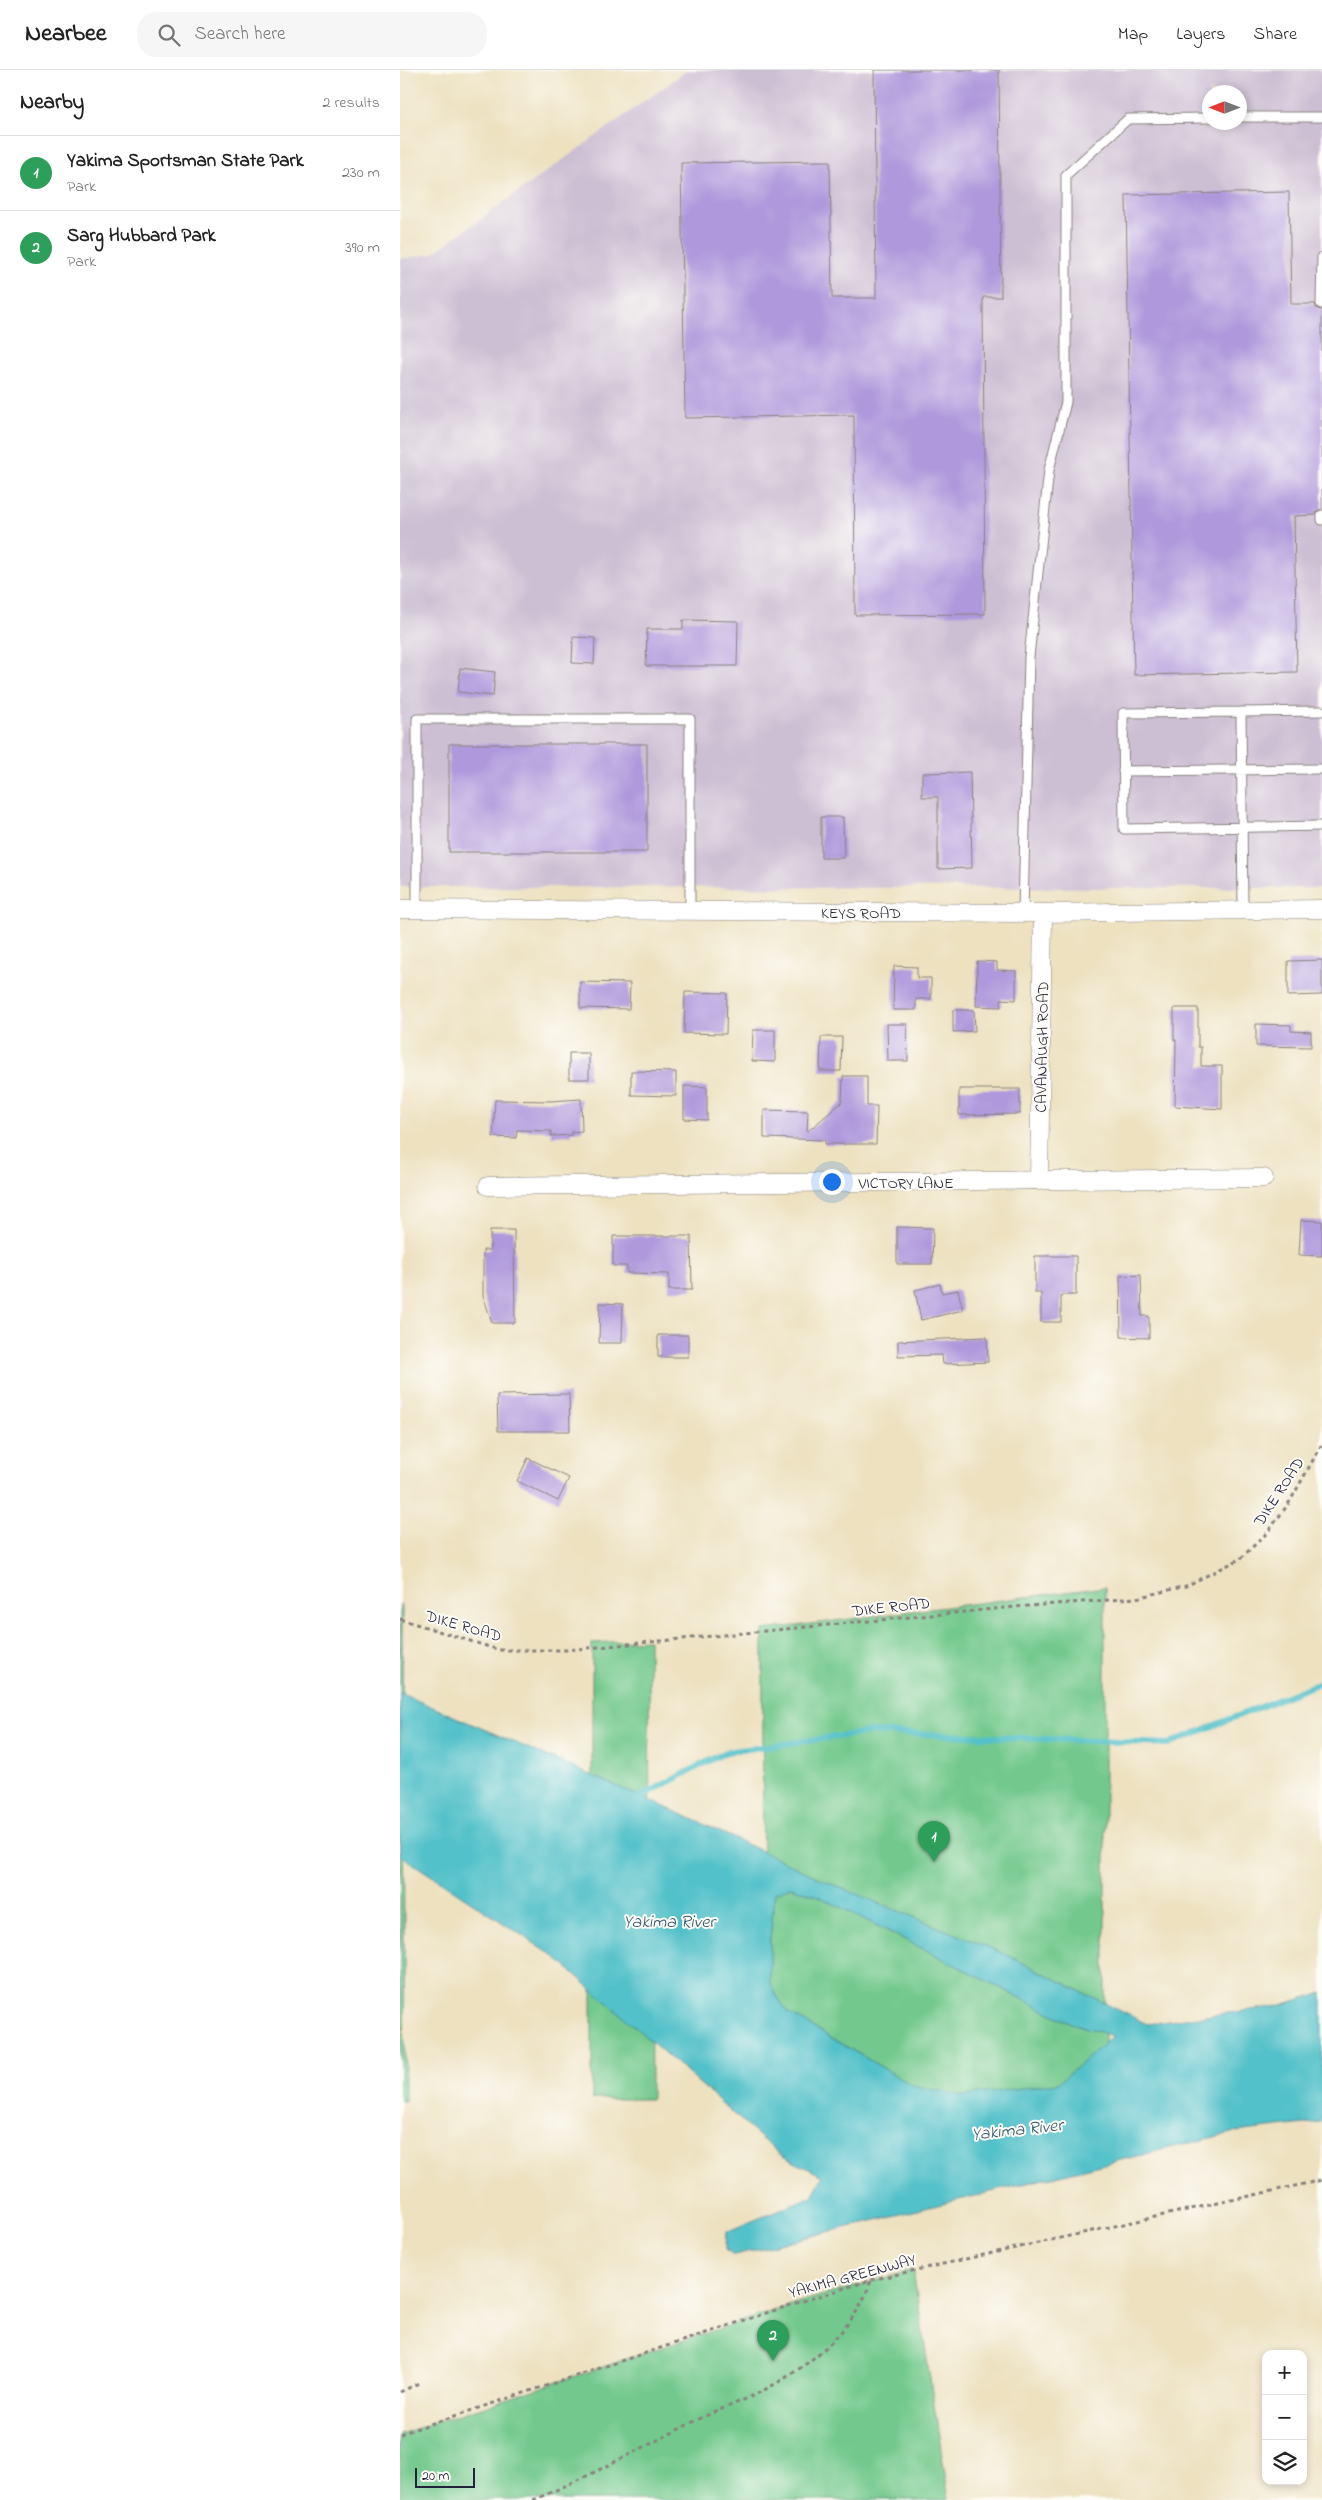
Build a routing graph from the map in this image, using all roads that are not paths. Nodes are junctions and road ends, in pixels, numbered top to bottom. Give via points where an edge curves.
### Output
1 (1247, 117) edge
2 (1322, 117) edge
3 (1202, 118) edge
4 (1322, 257) edge
5 (1321, 304) edge
6 (1322, 515) edge
7 (1322, 520) edge
8 (1322, 711) edge
9 (1241, 712) junction
10 (1322, 769) edge
11 (1242, 770) junction
12 (1124, 771) junction
13 (1322, 826) edge
14 (1242, 828) junction
15 (409, 909) edge
16 (1322, 909) edge
17 (1243, 910) junction
18 (690, 911) junction
19 (1023, 913) junction
20 (1043, 913) junction
21 (1264, 1178) dead end
22 (1039, 1182) junction
23 (488, 1186) dead end

1 - 2 lane
3 - 19 lane via 1128,119 1066,175 1066,402 1049,470 1029,657
4 - 5 lane
6 - 7 lane
8 - 9 lane
9 - 11 lane
9 - 12 lane via 1123,713
10 - 11 lane
11 - 12 lane
11 - 14 lane
12 - 14 lane via 1124,829
13 - 14 lane
14 - 17 lane
15 - 18 street, KEYS ROAD
15 - 18 lane via 417,720 690,718
16 - 17 street, KEYS ROAD
17 - 20 street, KEYS ROAD
18 - 19 street, KEYS ROAD
19 - 20 street, KEYS ROAD
20 - 22 street, CAVANAUGH ROAD
21 - 22 street, VICTORY LANE
22 - 23 street, VICTORY LANE

